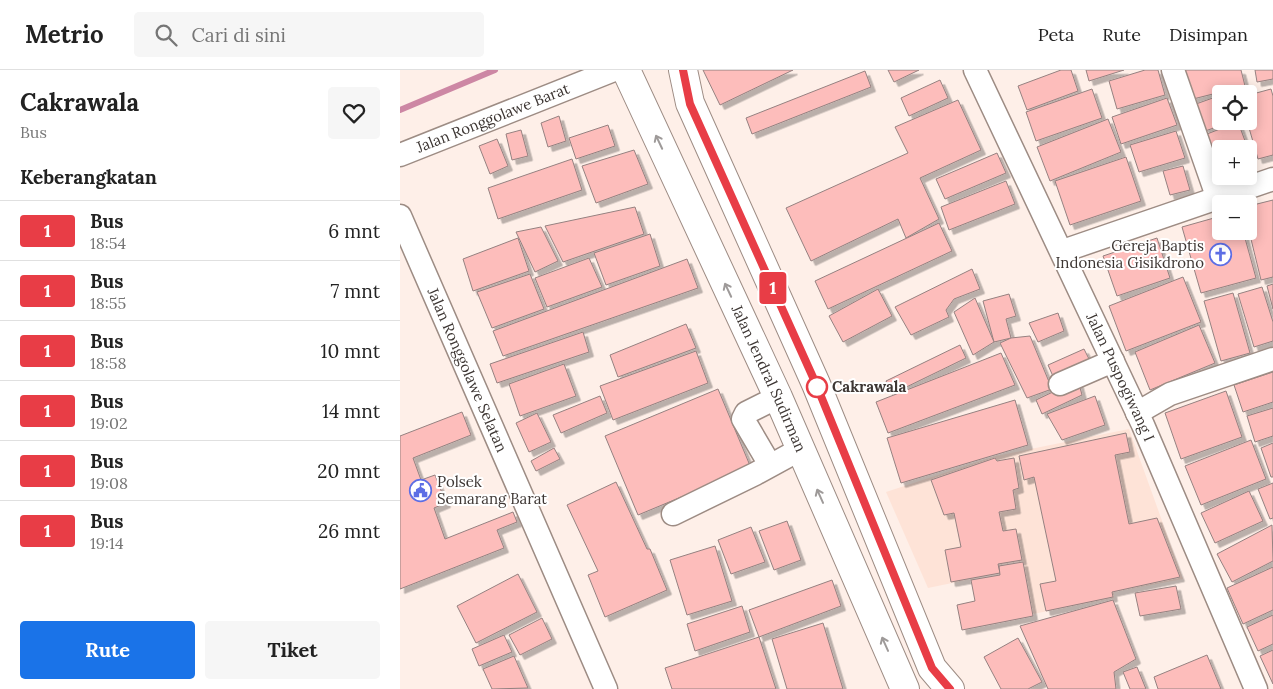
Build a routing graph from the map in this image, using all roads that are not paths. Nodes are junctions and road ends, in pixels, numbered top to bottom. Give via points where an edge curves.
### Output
1 (614, 70) edge
2 (626, 70) edge
3 (683, 70) edge
4 (975, 70) edge
5 (1173, 70) edge
6 (400, 155) edge
7 (1273, 178) edge
8 (1217, 195) edge
9 (1220, 195) edge
10 (1212, 198) edge
11 (400, 216) edge
12 (1062, 251) junction
13 (1273, 359) edge
14 (1113, 361) junction
15 (1060, 384) dead end
16 (778, 397) junction
17 (1137, 413) junction
18 (799, 450) junction
19 (770, 465) junction
20 (674, 514) dead end
21 (936, 678) edge
22 (606, 689) edge
23 (905, 689) edge
24 (950, 689) edge
25 (1256, 689) edge

1 - 6 street, Jalan Ronggolawe Barat
16 -> 2 highway, Jalan Jendral Sudirman
3 - 21 highway via 690,104 816,384
4 - 12 street, Jalan Puspogiwang I
5 - 8 street
7 - 9 street
10 - 12 street
11 - 22 street, Jalan Ronggolawe Selatan
12 - 14 street, Jalan Puspogiwang I
13 - 17 street via 1170,394
14 - 15 street
14 - 17 street, Jalan Puspogiwang I
16 - 18 highway, Jalan Jendral Sudirman
16 - 19 street via 746,413 743,419
17 - 25 street, Jalan Puspogiwang I
18 - 19 street
23 -> 18 highway, Jalan Jendral Sudirman
19 - 20 street
21 - 24 highway

